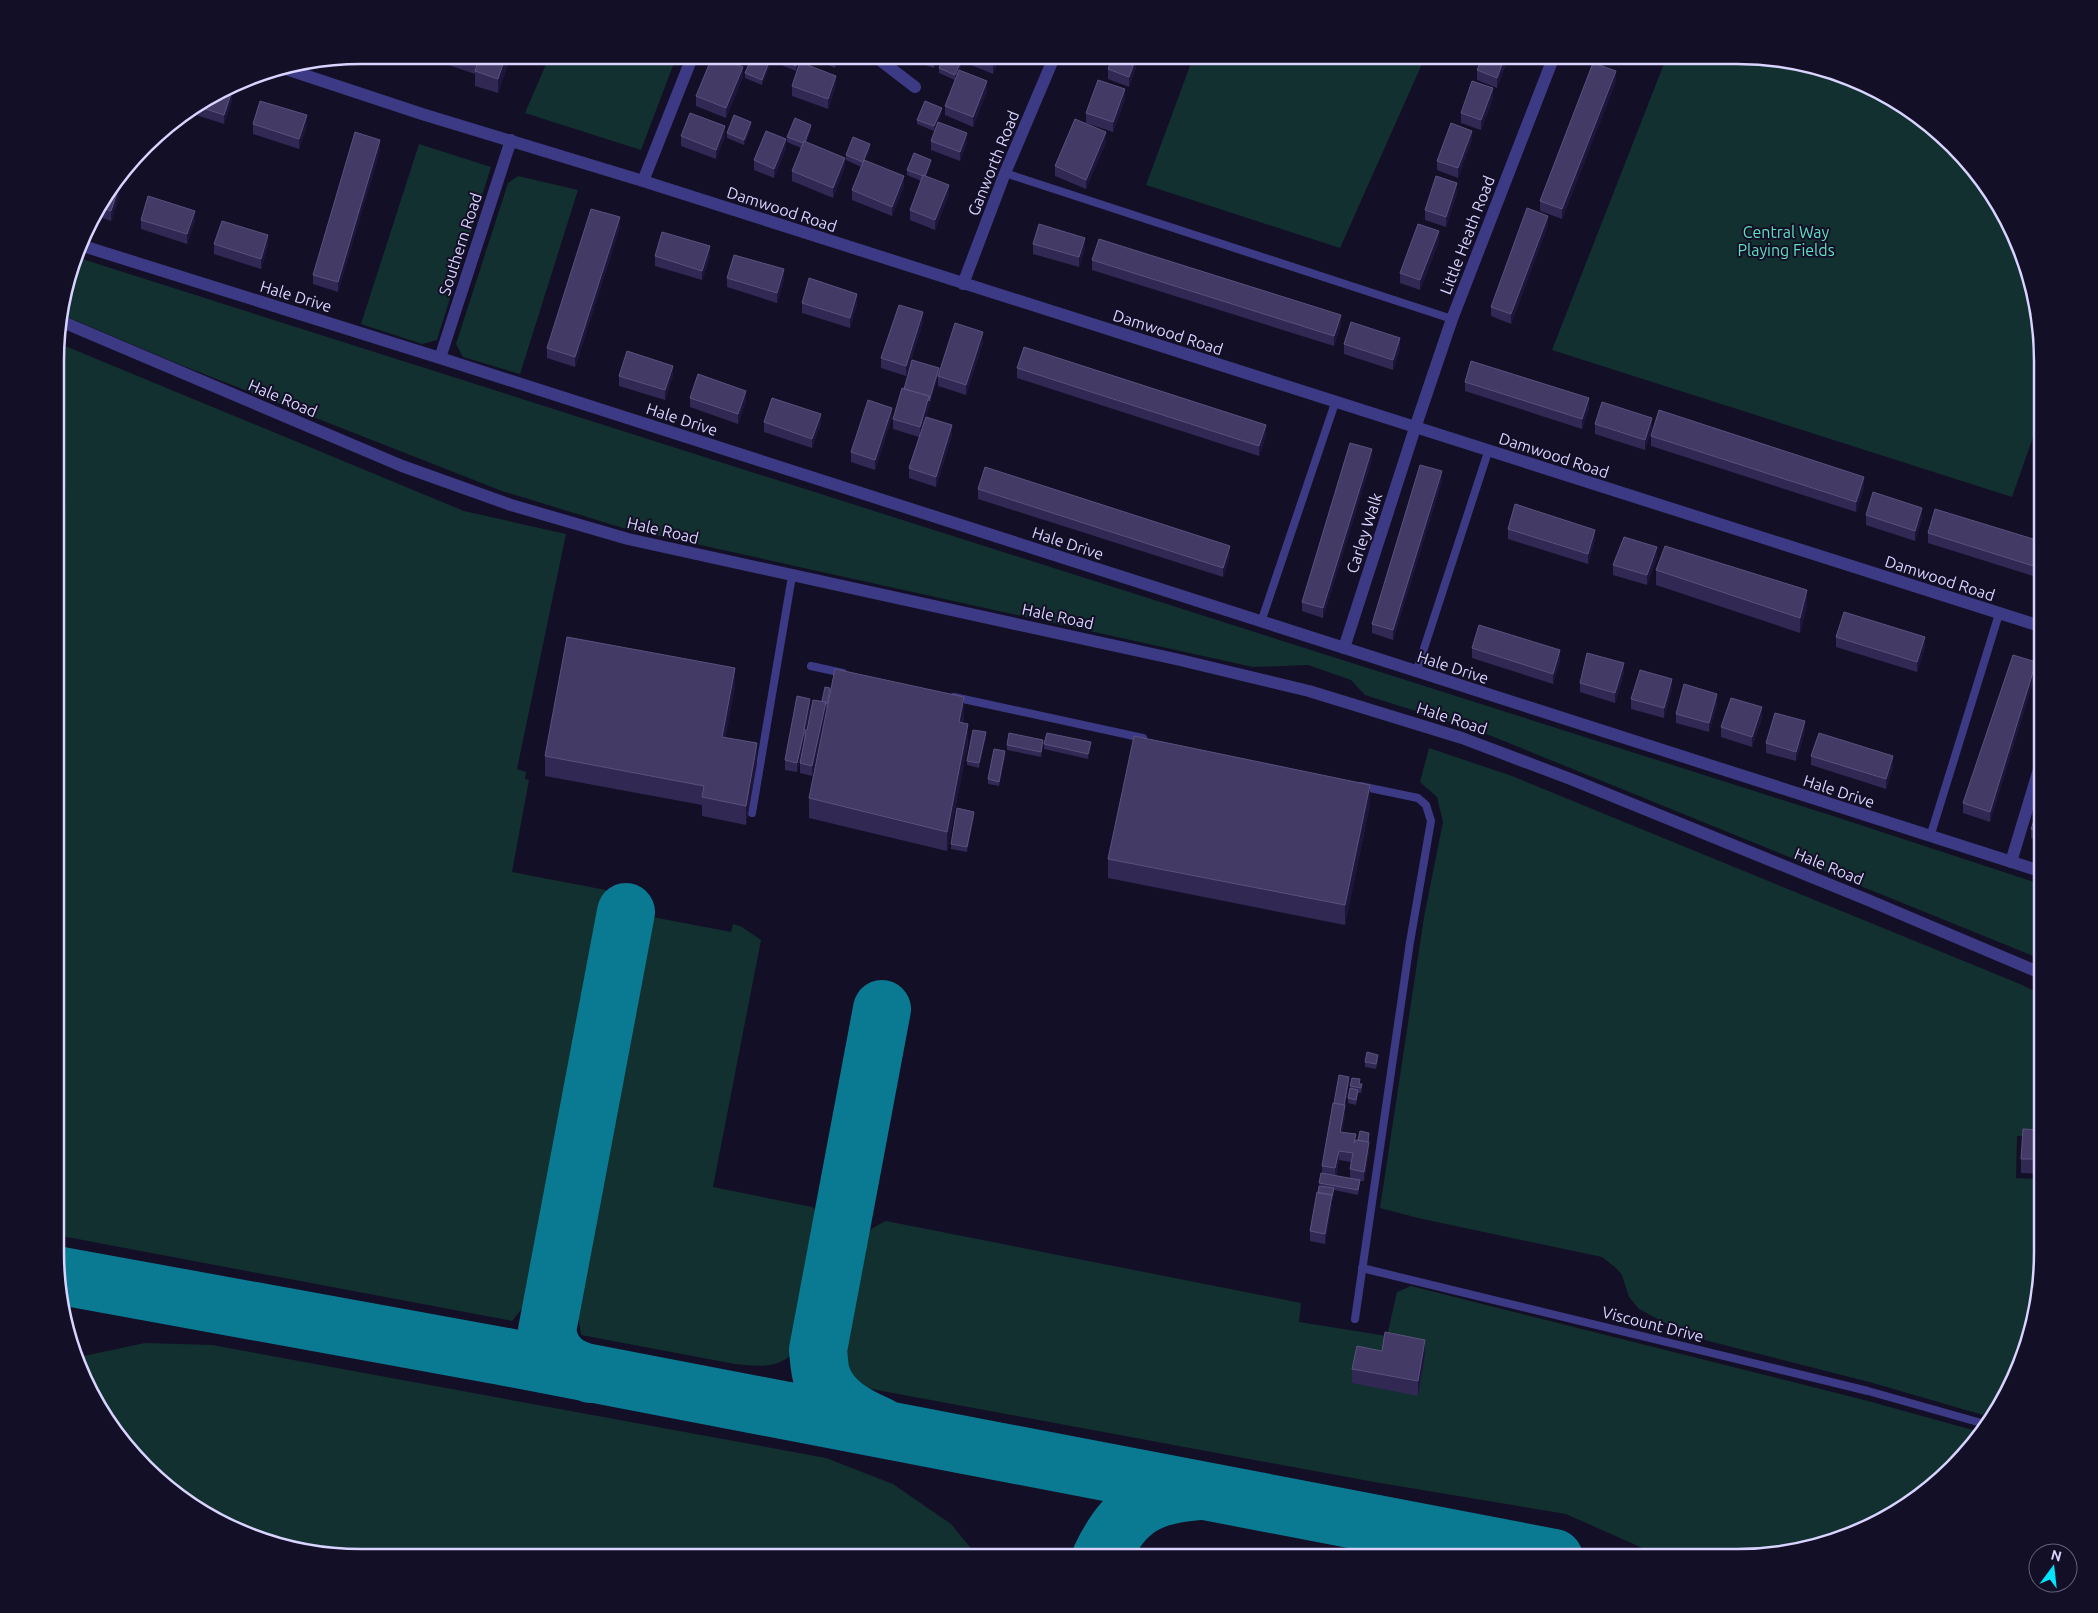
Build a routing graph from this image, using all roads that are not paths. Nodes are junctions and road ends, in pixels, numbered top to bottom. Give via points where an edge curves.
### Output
1 (689, 64) edge
2 (885, 64) edge
3 (1051, 64) edge
4 (1551, 64) edge
5 (294, 71) edge
6 (916, 87) dead end
7 (511, 140) junction
8 (1005, 173) junction
9 (643, 182) junction
10 (86, 247) edge
11 (963, 284) junction
12 (1452, 319) junction
13 (66, 323) edge
14 (440, 358) junction
15 (1335, 402) junction
16 (1415, 428) junction
17 (1488, 452) junction
18 (792, 576) junction
19 (1999, 614) junction
20 (1261, 622) junction
21 (2034, 624) edge
22 (1344, 648) junction
23 (811, 666) dead end
24 (1416, 672) junction
25 (850, 674) edge
26 (947, 695) edge
27 (1150, 740) edge
28 (1354, 784) edge
29 (2034, 786) edge
30 (752, 813) dead end
31 (1930, 837) junction
32 (2011, 862) junction
33 (2034, 869) edge
34 (2034, 971) edge
35 (1362, 1268) junction
36 (1355, 1319) dead end
37 (1980, 1422) edge

1 - 9 street
2 - 6 street
3 - 8 street, Ganworth Road
4 - 12 street, Little Heath Road
5 - 7 street, Damwood Road
7 - 9 street, Damwood Road
7 - 14 street, Southern Road
8 - 11 street, Ganworth Road
8 - 12 lane
9 - 11 street, Damwood Road
10 - 14 street, Hale Drive
11 - 15 street, Damwood Road
12 - 16 street, Little Heath Road
13 - 18 street, Hale Road via 402,466 511,505 628,539
14 - 20 street, Hale Drive
15 - 16 street, Damwood Road
15 - 20 lane
16 - 17 street, Damwood Road
16 - 22 street, Carley Walk
17 - 19 street, Damwood Road
17 - 24 lane
18 - 30 lane
18 - 34 street, Hale Road via 1180,660 1309,690 1380,712 1538,765
19 - 21 street, Damwood Road
19 - 31 lane
20 - 22 street, Hale Drive
22 - 24 street, Hale Drive
23 - 25 lane
24 - 31 street, Hale Drive
26 - 27 lane
28 - 35 lane via 1418,798 1426,805 1431,821
29 - 32 street
31 - 32 street, Hale Drive
32 - 33 street, Hale Drive
35 - 36 lane
35 - 37 lane, Viscount Drive via 1850,1387

